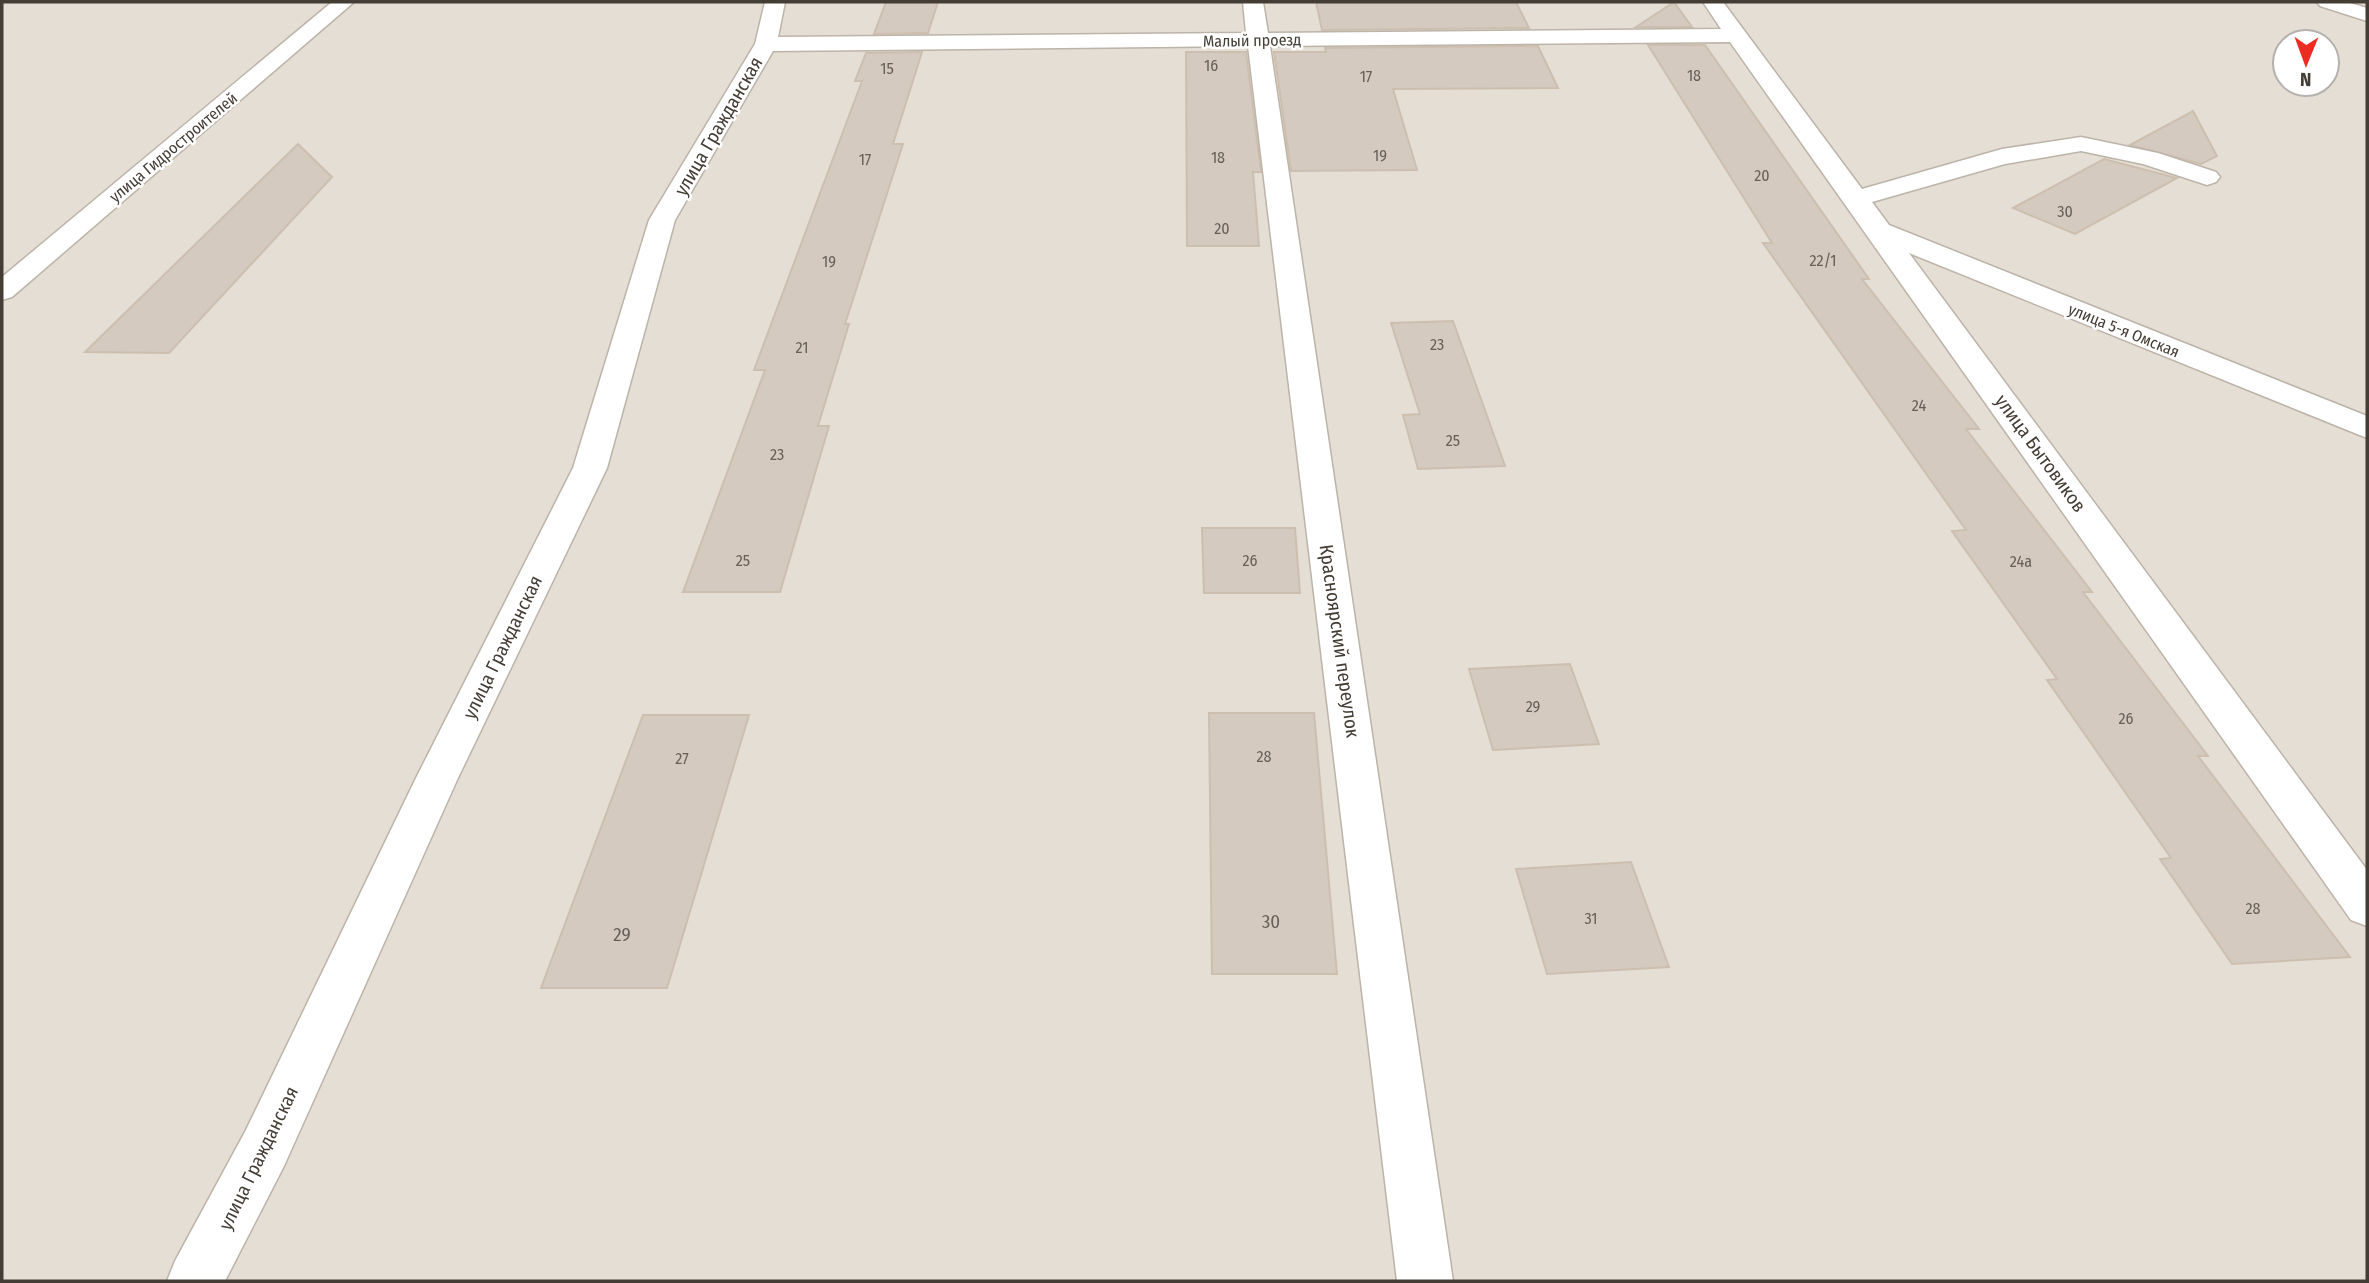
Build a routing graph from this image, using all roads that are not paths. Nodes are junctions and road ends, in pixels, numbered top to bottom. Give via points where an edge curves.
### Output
1 (344, 2) edge
2 (775, 2) edge
3 (1253, 2) edge
4 (1713, 2) edge
5 (2327, 2) edge
6 (2367, 15) edge
7 (1739, 35) junction
8 (1260, 40) junction
9 (766, 44) junction
10 (2207, 177) dead end
11 (1855, 200) junction
12 (1880, 231) junction
13 (2, 291) edge
14 (2367, 428) edge
15 (2367, 906) edge
16 (195, 1281) edge
17 (1425, 1281) edge

1 - 13 street, улица Гидростроителей
2 - 9 street, улица Гражданская
3 - 8 street, Красноярский переулок
4 - 7 street, улица Бытовиков
5 - 6 street
7 - 8 street, Малый проезд
7 - 11 street, улица Бытовиков
8 - 9 street, Малый проезд
8 - 17 street, Красноярский переулок
9 - 16 street, улица Гражданская via 662,220 590,468 436,780 265,1148
10 - 11 street via 2149,158 2081,144 2002,157
11 - 12 street, улица Бытовиков
12 - 14 street, улица 5-я Омская
12 - 15 street, улица Бытовиков

